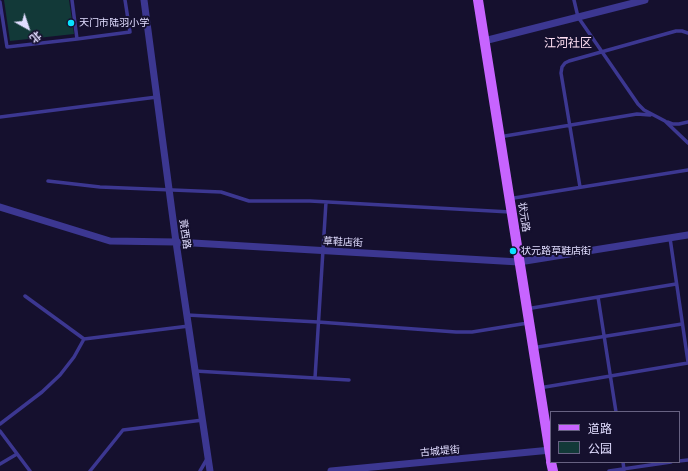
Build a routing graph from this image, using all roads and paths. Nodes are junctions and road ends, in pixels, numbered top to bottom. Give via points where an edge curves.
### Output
1 (72, 0) edge
2 (125, 0) edge
3 (144, 0) edge
4 (478, 0) edge
5 (484, 0) edge
6 (574, 0) edge
7 (645, 0) edge
8 (0, 2) edge
9 (578, 17) junction
10 (688, 33) edge
11 (77, 39) junction
12 (487, 40) junction
13 (602, 52) junction
14 (157, 97) junction
15 (655, 116) junction
16 (0, 117) edge
17 (665, 121) junction
18 (688, 122) edge
19 (570, 125) junction
20 (505, 136) junction
21 (688, 143) edge
22 (688, 170) edge
23 (48, 181) dead end
24 (580, 187) junction
25 (169, 189) junction
26 (514, 198) junction
27 (326, 202) junction
28 (0, 207) edge
29 (511, 212) junction
30 (688, 235) edge
31 (670, 238) junction
32 (176, 242) junction
33 (323, 250) junction
34 (521, 261) junction
35 (676, 284) junction
36 (25, 296) dead end
37 (598, 297) junction
38 (532, 308) junction
39 (187, 315) junction
40 (318, 322) junction
41 (529, 323) junction
42 (682, 324) junction
43 (189, 326) junction
44 (605, 336) junction
45 (84, 339) junction
46 (538, 347) junction
47 (688, 363) edge
48 (195, 371) junction
49 (611, 376) junction
50 (315, 378) junction
51 (349, 380) dead end
52 (545, 387) junction
53 (616, 411) edge
54 (203, 420) junction
55 (550, 420) edge
56 (0, 424) edge
57 (0, 431) edge
58 (550, 450) edge
59 (17, 454) junction
60 (208, 456) junction
61 (550, 456) edge
62 (665, 463) edge
63 (0, 464) edge
64 (624, 470) edge
65 (30, 471) edge
66 (90, 471) edge
67 (200, 471) edge
68 (210, 471) edge
69 (331, 471) edge
70 (608, 471) edge

1 - 11 lane
2 - 11 lane via 130,32
3 - 14 street, 竟西路
4 - 12 main road, 状元路
5 - 12 main road, 状元路
6 - 9 lane
7 - 9 street
8 - 11 lane via 7,47
9 - 12 street
9 - 13 lane
10 - 13 lane via 676,31
12 - 20 main road, 状元路
12 - 29 main road, 状元路
13 - 15 lane via 638,104
13 - 19 lane via 569,61 562,67
14 - 16 lane
14 - 25 street, 竟西路
15 - 17 lane
15 - 19 lane via 637,114
17 - 18 lane via 673,124
17 - 21 lane
19 - 20 lane
19 - 24 lane
20 - 26 main road, 状元路
22 - 24 lane
23 - 25 lane via 100,187
24 - 26 lane
25 - 27 lane via 222,192 249,202
25 - 32 street, 竟西路
26 - 34 main road, 状元路
27 - 29 lane
27 - 33 lane
28 - 32 street, 草鞋店街 via 110,241
29 - 34 main road, 状元路
30 - 31 street, 草鞋店街
31 - 34 street, 草鞋店街
31 - 35 lane
32 - 33 street, 草鞋店街
32 - 39 street, 竟西路
33 - 34 street, 草鞋店街
33 - 40 lane
34 - 38 main road, 状元路
34 - 41 main road, 状元路
35 - 37 lane
35 - 42 lane
36 - 45 lane
37 - 38 lane
37 - 44 lane
38 - 46 main road, 状元路
39 - 40 lane
39 - 43 street, 竟西路
40 - 41 lane via 456,332
40 - 50 lane
41 - 58 main road, 状元路
42 - 44 lane
42 - 47 lane
43 - 45 lane
43 - 48 street, 竟西路
44 - 46 lane
44 - 49 lane
45 - 56 lane via 60,375
46 - 52 main road, 状元路
47 - 49 lane
48 - 50 lane
48 - 54 street, 竟西路
49 - 52 lane
49 - 53 lane
50 - 51 lane
52 - 55 main road, 状元路
54 - 60 street, 竟西路
54 - 66 lane via 123,430
57 - 59 lane
59 - 63 lane
59 - 65 lane
60 - 67 lane
60 - 68 street, 竟西路
61 - 69 street, 古城堤街
62 - 64 lane
64 - 70 lane

